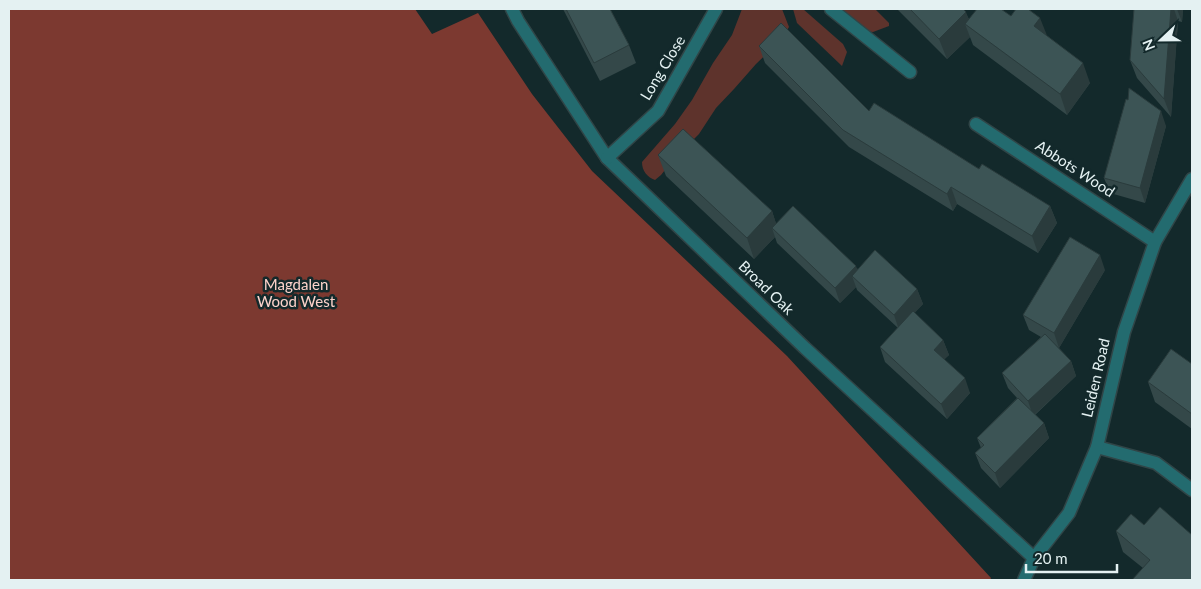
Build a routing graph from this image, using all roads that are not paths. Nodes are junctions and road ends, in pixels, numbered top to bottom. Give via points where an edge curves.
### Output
1 (512, 9) edge
2 (716, 9) edge
3 (831, 9) edge
4 (910, 72) dead end
5 (976, 124) dead end
6 (607, 158) junction
7 (1192, 179) edge
8 (1155, 242) junction
9 (1097, 447) junction
10 (1192, 490) edge
11 (1034, 558) junction
12 (1024, 580) edge

1 - 6 street, Broad Oak
2 - 6 street, Long Close via 658,111
3 - 4 street
5 - 8 street, Abbots Wood
6 - 11 street, Broad Oak via 805,348
7 - 8 street, Leiden Road
8 - 9 street, Leiden Road via 1124,332
9 - 10 street via 1156,462
9 - 11 street, Leiden Road via 1069,513
11 - 12 street, Leiden Road

